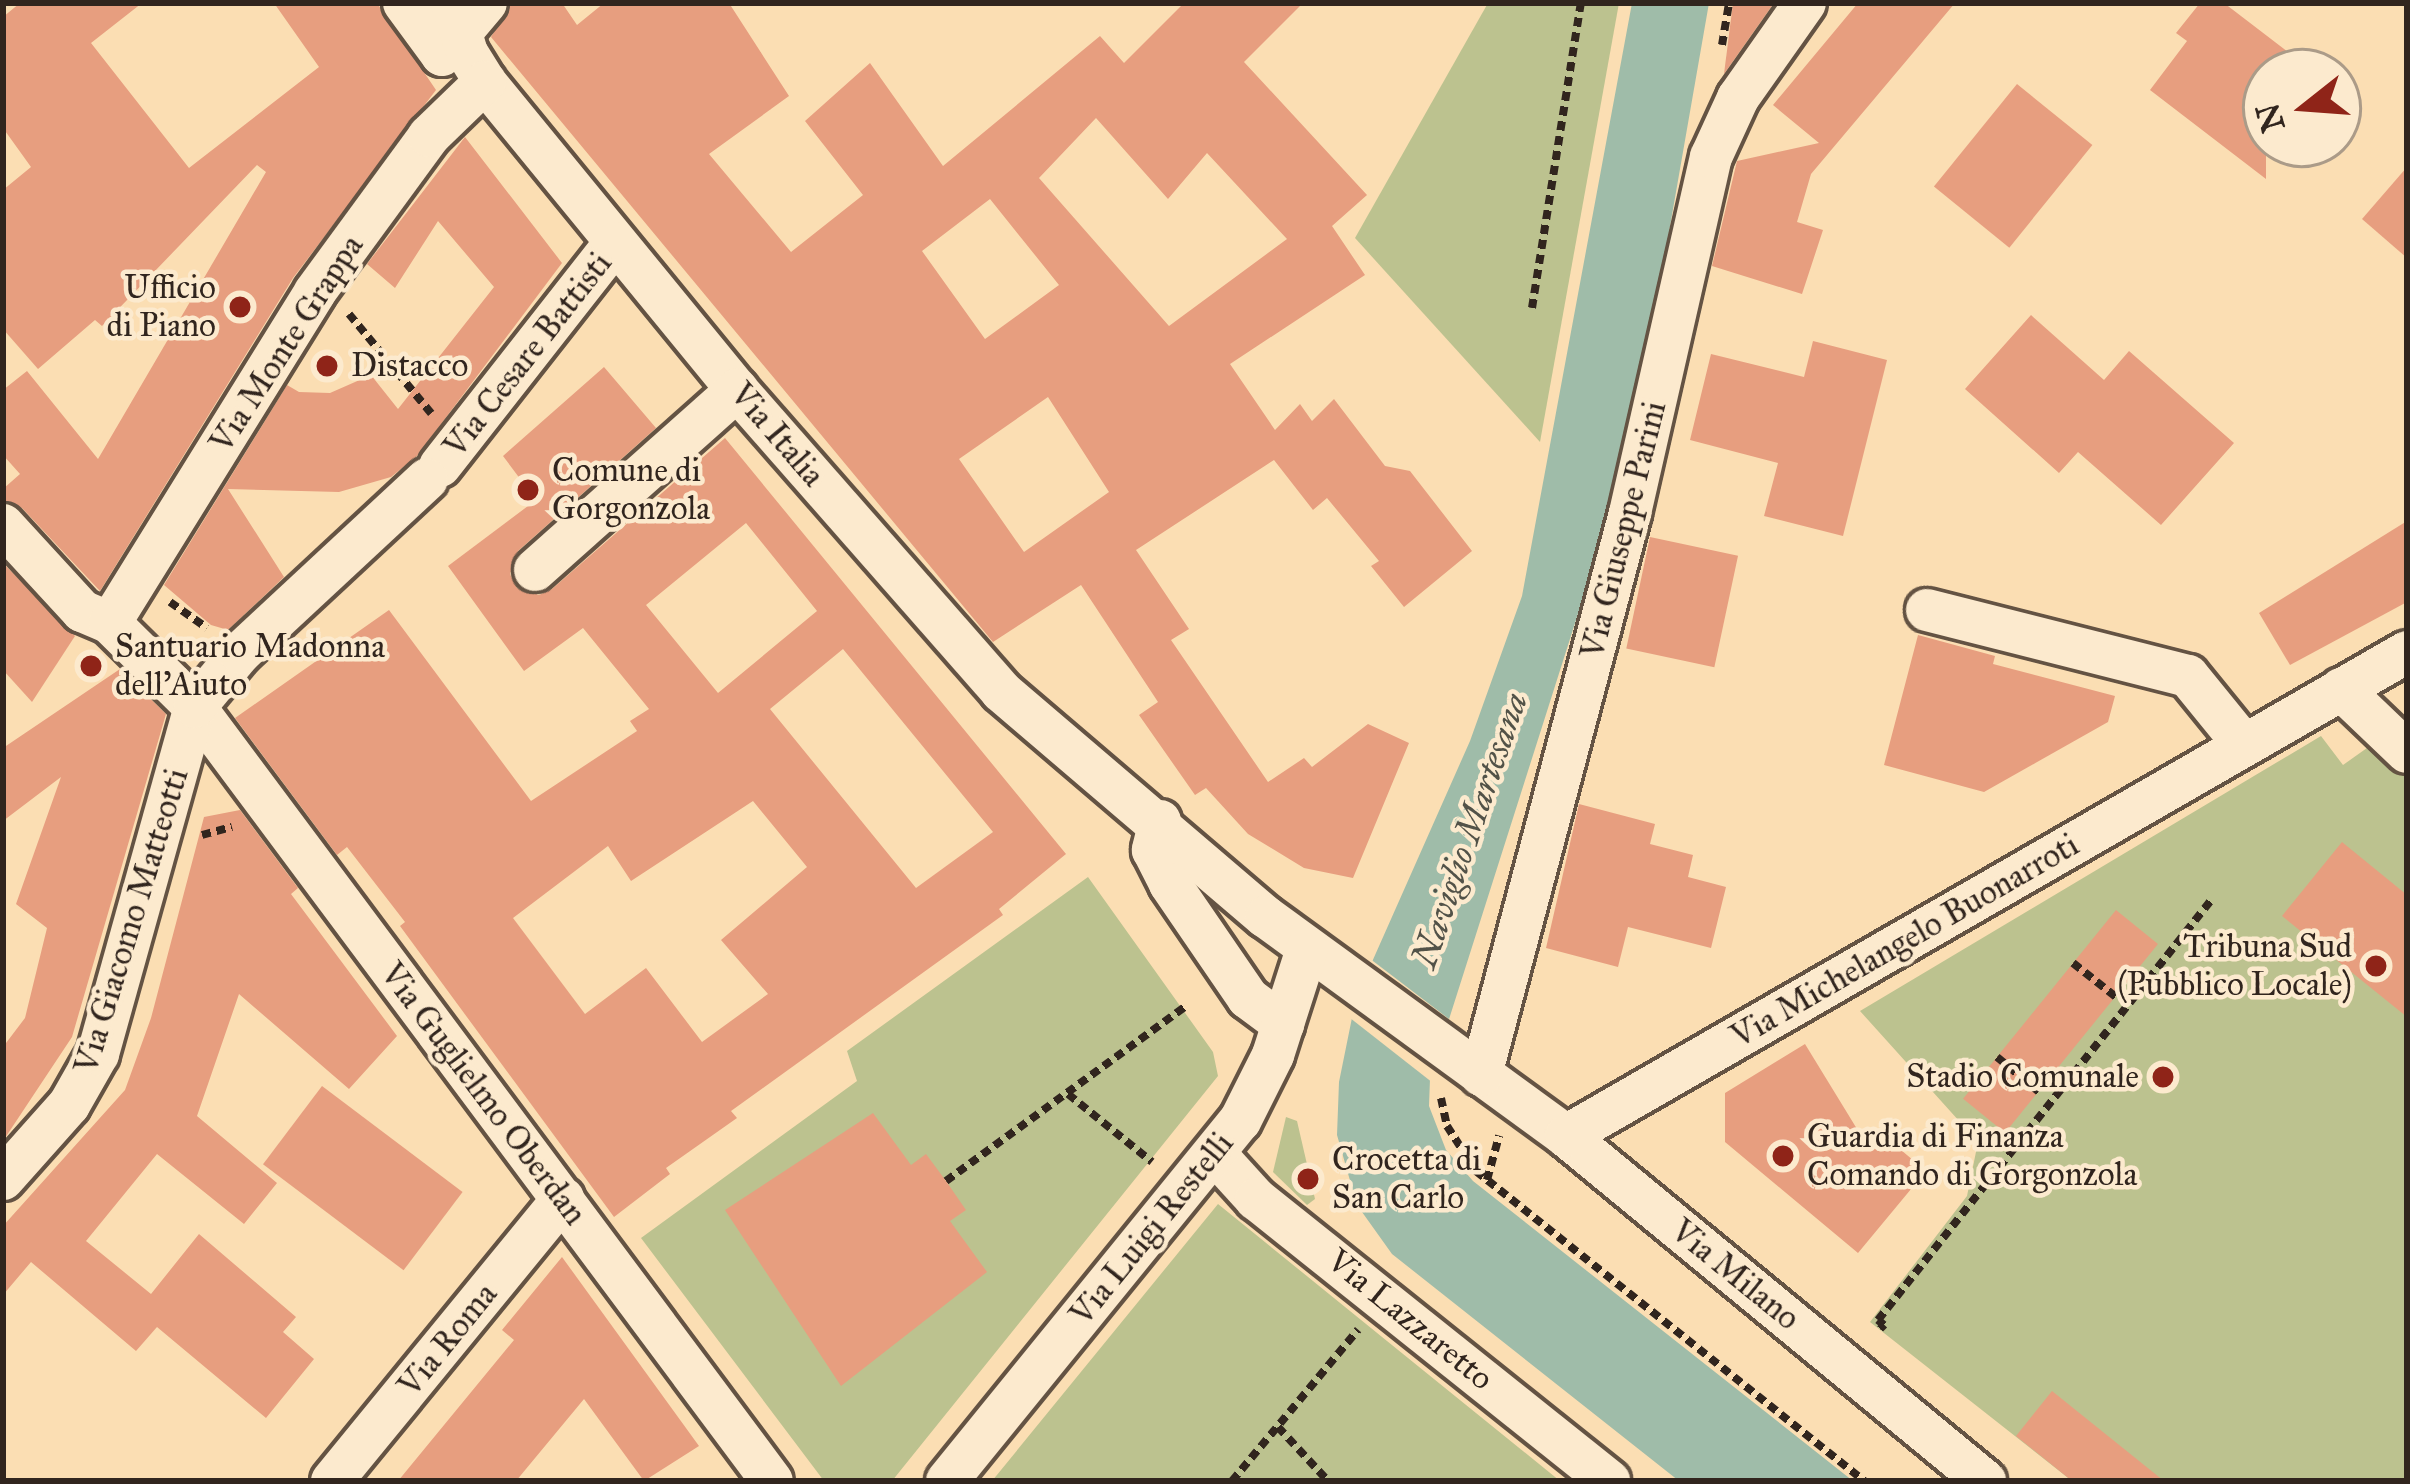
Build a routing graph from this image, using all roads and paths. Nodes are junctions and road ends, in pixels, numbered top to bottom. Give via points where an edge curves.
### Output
1 (404, 3) edge
2 (1581, 3) edge
3 (1805, 3) edge
4 (466, 14) edge
5 (484, 82) junction
6 (615, 243) junction
7 (321, 284) junction
8 (1532, 308) dead end
9 (737, 390) junction
10 (442, 464) junction
11 (3, 525) edge
12 (535, 570) dead end
13 (137, 580) junction
14 (1927, 610) dead end
15 (110, 623) junction
16 (223, 639) dead end
17 (2407, 652) edge
18 (2341, 689) junction
19 (195, 707) junction
20 (2245, 745) junction
21 (2407, 752) edge
22 (1160, 821) junction
23 (248, 844) dead end
24 (198, 853) dead end
25 (2212, 899) dead end
26 (1307, 949) junction
27 (2073, 963) dead end
28 (1351, 981) joint
29 (2116, 997) dead end
30 (1186, 1006) dead end
31 (1282, 1024) junction
32 (1997, 1057) dead end
33 (1455, 1070) junction
34 (2039, 1092) dead end
35 (1068, 1094) junction
36 (1566, 1136) junction
37 (1215, 1154) junction
38 (1158, 1167) dead end
39 (3, 1178) edge
40 (946, 1181) dead end
41 (563, 1199) junction
42 (1384, 1299) junction
43 (1880, 1329) dead end
44 (1278, 1427) junction
45 (332, 1481) edge
46 (772, 1481) edge
47 (947, 1481) edge
48 (1232, 1481) edge
49 (1328, 1481) edge
50 (1610, 1481) edge
51 (1865, 1481) edge
52 (1984, 1481) edge

1 - 4 street via 442,55
2 - 8 path
3 - 33 street, Via Giuseppe Parini via 1738,98 1711,157 1630,513
4 - 5 street, Via Italia
5 - 6 street, Via Italia
5 - 7 street, Via Monte Grappa via 429,136
6 - 9 street, Via Italia
6 - 10 street, Via Cesare Battisti
7 - 10 path via 374,340
7 - 13 street, Via Monte Grappa
9 - 12 street
9 - 22 street, Via Italia via 1000,691
10 - 19 street, Via Cesare Battisti via 240,653
11 - 15 street, Via Guglielmo Oberdan via 82,611
13 - 15 street, Via Monte Grappa
13 - 16 path
14 - 20 street via 2188,676
15 - 19 street, Via Guglielmo Oberdan
17 - 18 street, Via Michelangelo Buonarroti
18 - 20 street, Via Michelangelo Buonarroti
18 - 21 street
19 - 39 street, Via Giacomo Matteotti via 98,1054 69,1105
19 - 41 street, Via Guglielmo Oberdan
20 - 36 street, Via Michelangelo Buonarroti
22 - 26 street, Via Italia
22 - 31 street via 1153,850 1170,884 1248,998
23 - 24 path via 235,826 203,832
25 - 43 path via 1878,1320
26 - 28 street, Via Italia
26 - 31 street, Via Luigi Restelli
27 - 29 path
28 - 33 street, Via Milano
30 - 35 path
31 - 37 street, Via Luigi Restelli via 1252,1102
32 - 34 path
33 - 36 street, Via Milano
33 - 51 path via 1447,1126 1476,1171
35 - 38 path
35 - 40 path
36 - 52 street, Via Milano
37 - 42 street, Via Lazzaretto via 1256,1198
37 - 47 street, Via Luigi Restelli
41 - 45 street, Via Roma
41 - 46 street, Via Guglielmo Oberdan
42 - 44 path
42 - 50 street, Via Lazzaretto
44 - 48 path
44 - 49 path

